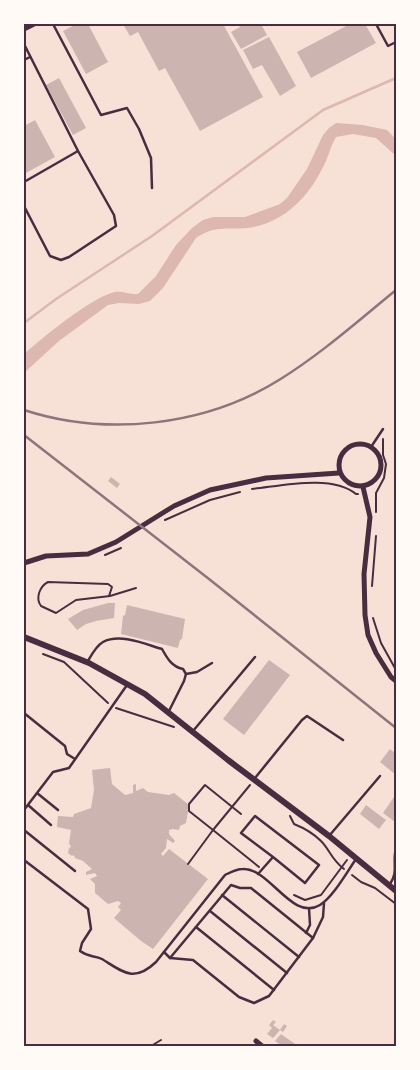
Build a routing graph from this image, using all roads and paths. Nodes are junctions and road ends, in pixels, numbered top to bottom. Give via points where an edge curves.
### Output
1 (34, 24) edge
2 (53, 24) edge
3 (376, 24) edge
4 (24, 29) edge
5 (396, 42) edge
6 (24, 44) edge
7 (30, 57) junction
8 (24, 60) edge
9 (78, 151) junction
10 (24, 182) edge
11 (152, 188) dead end
12 (24, 206) edge
13 (383, 429) joint
14 (371, 447) junction
15 (339, 473) junction
16 (363, 487) junction
17 (251, 489) dead end
18 (245, 490) dead end
19 (356, 494) dead end
20 (185, 511) dead end
21 (376, 516) dead end
22 (376, 536) dead end
23 (24, 563) edge
24 (136, 588) dead end
25 (372, 590) dead end
26 (109, 596) junction
27 (372, 616) dead end
28 (24, 637) edge
29 (255, 656) dead end
30 (87, 662) junction
31 (212, 663) dead end
32 (396, 670) edge
33 (186, 674) junction
34 (396, 681) edge
35 (128, 684) junction
36 (168, 712) junction
37 (24, 713) edge
38 (192, 731) junction
39 (343, 740) dead end
40 (75, 759) junction
41 (380, 776) dead end
42 (254, 780) junction
43 (37, 793) junction
44 (28, 805) junction
45 (232, 806) junction
46 (24, 810) edge
47 (58, 810) dead end
48 (242, 814) dead end
49 (289, 815) dead end
50 (51, 826) dead end
51 (24, 830) edge
52 (329, 836) junction
53 (396, 848) edge
54 (273, 857) junction
55 (356, 859) junction
56 (24, 860) edge
57 (75, 871) dead end
58 (348, 872) junction
59 (258, 874) junction
60 (389, 885) junction
61 (396, 891) edge
62 (222, 895) junction
63 (324, 902) junction
64 (396, 904) edge
65 (310, 908) junction
66 (210, 911) junction
67 (196, 927) junction
68 (306, 933) junction
69 (313, 938) junction
70 (164, 952) junction
71 (299, 957) junction
72 (170, 958) junction
73 (287, 973) junction
74 (274, 990) junction
75 (160, 1040) dead end
76 (256, 1042) dead end
77 (151, 1046) edge
78 (262, 1046) edge

1 - 4 street
2 - 11 lane via 101,115 126,108 131,115 151,158
3 - 5 lane via 388,46
6 - 7 lane
7 - 8 lane
7 - 9 lane
9 - 10 lane
9 - 12 lane via 114,215 116,226 61,260 50,256
13 - 14 lane
13 - 21 path via 386,464 384,478 376,493
14 - 15 street via 358,444 343,452 339,458
14 - 16 street via 377,452 381,469 376,480
15 - 16 street via 349,484
15 - 23 street via 266,478 210,490 174,506 116,542 88,554 46,556
16 - 34 street via 370,517 364,574 367,629 376,653
17 - 19 path via 323,482 337,484
18 - 20 path
22 - 25 path
24 - 26 path
26 - 26 path via 76,600 56,613 41,606 38,599 42,587 48,582 108,584 112,587
27 - 32 path via 381,643
28 - 30 street
29 - 38 lane
30 - 33 lane via 104,642 122,639 162,649 168,660
30 - 35 street
31 - 33 lane
33 - 36 lane
35 - 36 street
35 - 40 lane
36 - 38 street
37 - 40 lane via 65,746 67,754
38 - 42 street
39 - 42 lane via 307,716
40 - 43 lane via 69,768 52,772
41 - 52 lane
42 - 45 path
42 - 52 street
43 - 44 lane
43 - 47 lane
44 - 46 lane
44 - 50 lane
45 - 45 path via 213,830 189,810 189,804 205,785
45 - 48 path
49 - 58 path via 294,824 322,842 332,859
51 - 57 lane
52 - 55 street
53 - 60 lane via 396,876
54 - 54 lane via 241,833 255,816 319,865 305,883
54 - 59 lane
55 - 58 lane
55 - 60 street
56 - 70 lane via 88,909 91,929 80,951 88,957 100,958 122,972 139,974
58 - 63 lane
58 - 64 path
59 - 65 lane via 290,901
59 - 70 lane via 244,869 225,875
60 - 61 street
62 - 66 lane
62 - 68 lane via 232,885 251,888
62 - 71 lane
63 - 65 lane
63 - 69 lane via 323,916
65 - 68 lane via 310,925
66 - 67 lane
66 - 73 lane
67 - 72 lane
67 - 74 lane
68 - 69 lane
69 - 71 lane
70 - 72 lane
71 - 73 lane
72 - 74 lane via 193,960 239,997 254,1003
73 - 74 lane
75 - 77 path
76 - 78 street

